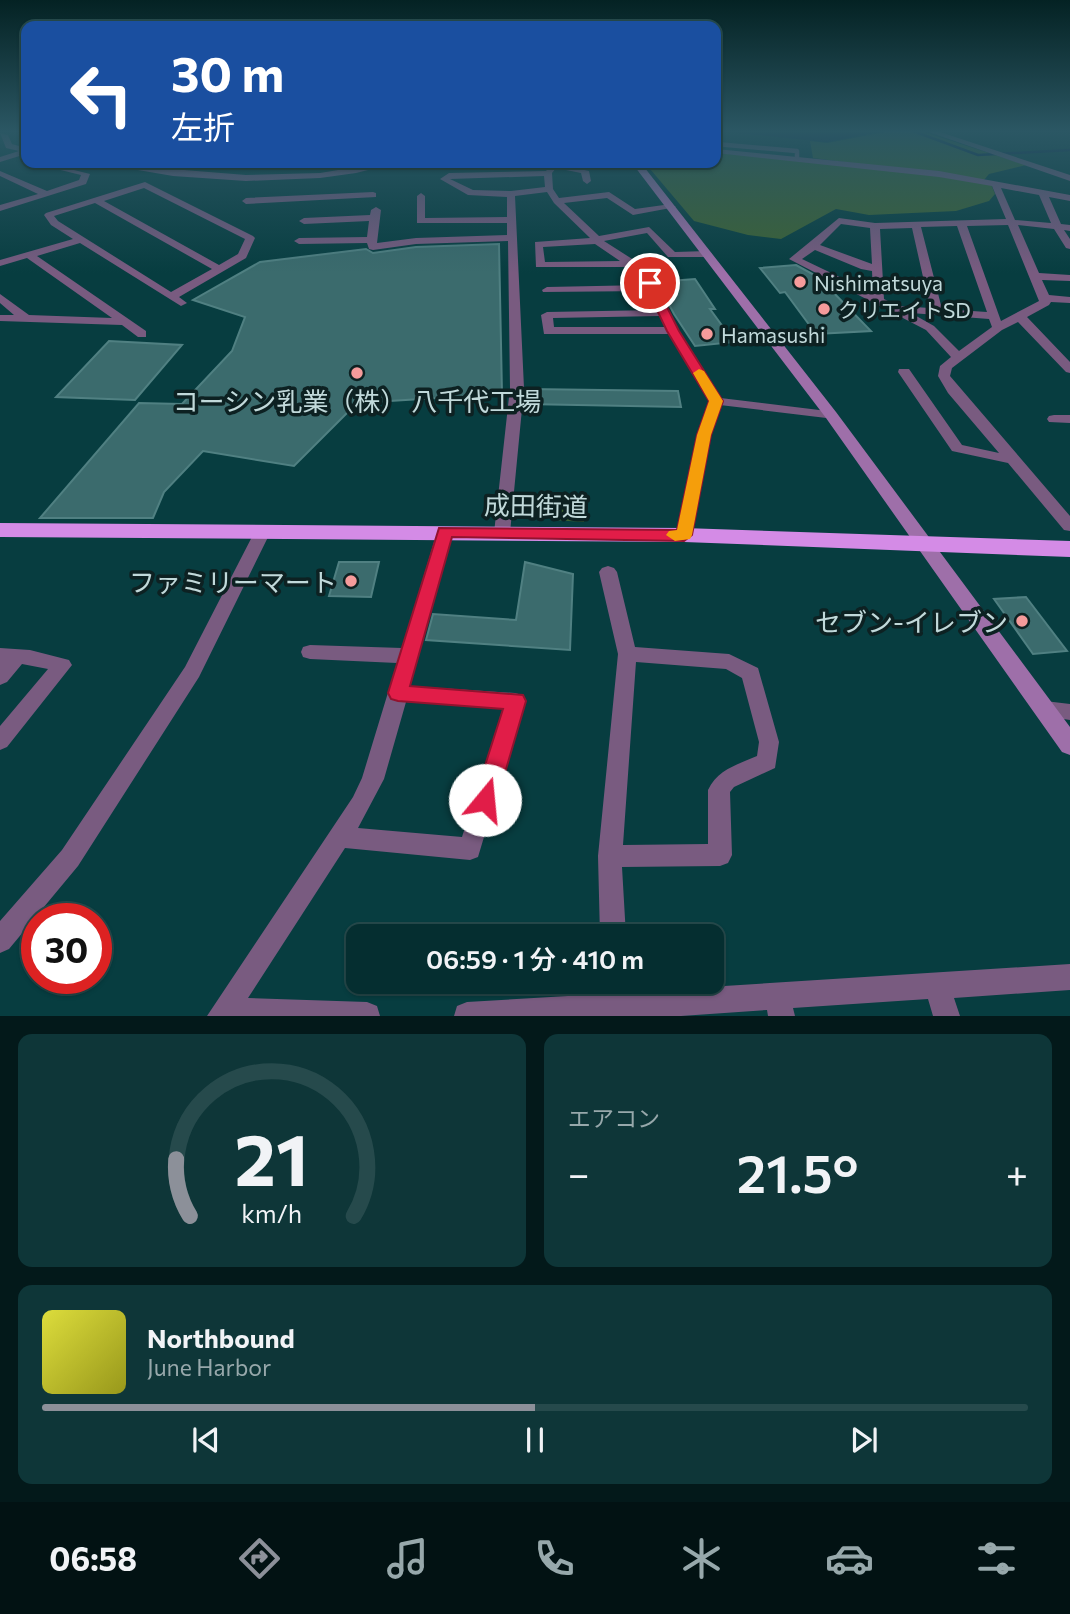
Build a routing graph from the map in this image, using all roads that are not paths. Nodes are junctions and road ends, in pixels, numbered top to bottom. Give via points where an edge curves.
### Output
1 (15, 178) edge
2 (84, 178) edge
3 (194, 178) edge
4 (224, 178) edge
5 (246, 178) edge
6 (445, 178) edge
7 (551, 178) edge
8 (649, 178) edge
9 (964, 178) edge
10 (181, 184) dead end
11 (995, 184) junction
12 (169, 187) dead end
13 (549, 190) junction
14 (156, 191) junction
15 (1043, 192) junction
16 (46, 194) junction
17 (373, 195) dead end
18 (421, 196) dead end
19 (312, 198) junction
20 (512, 198) junction
21 (1070, 198) edge
22 (96, 200) junction
23 (246, 201) dead end
24 (557, 201) junction
25 (469, 203) dead end
26 (671, 207) junction
27 (0, 208) edge
28 (512, 220) junction
29 (304, 221) junction
30 (1012, 222) junction
31 (961, 224) junction
32 (916, 225) junction
33 (876, 226) junction
34 (1057, 227) junction
35 (1070, 228) edge
36 (512, 238) junction
37 (82, 240) junction
38 (371, 240) junction
39 (596, 240) junction
40 (814, 246) junction
41 (1070, 246) edge
42 (706, 254) junction
43 (29, 255) junction
44 (0, 263) edge
45 (631, 264) junction
46 (878, 268) junction
47 (219, 269) junction
48 (1035, 276) junction
49 (1070, 278) edge
50 (652, 288) junction
51 (547, 290) dead end
52 (0, 297) edge
53 (1045, 298) junction
54 (1070, 300) edge
55 (884, 305) junction
56 (937, 312) junction
57 (664, 313) junction
58 (1020, 317) junction
59 (0, 318) edge
60 (26, 319) junction
61 (126, 322) junction
62 (996, 322) junction
63 (673, 330) junction
64 (142, 334) dead end
65 (959, 358) junction
66 (1070, 369) edge
67 (904, 372) dead end
68 (716, 401) junction
69 (831, 415) junction
70 (1054, 419) dead end
71 (1070, 419) edge
72 (1013, 460) junction
73 (1070, 526) edge
74 (0, 530) edge
75 (263, 531) junction
76 (445, 532) junction
77 (502, 533) junction
78 (684, 535) junction
79 (926, 545) junction
80 (1070, 548) edge
81 (608, 572) dead end
82 (310, 652) dead end
83 (627, 654) junction
84 (8, 655) edge
85 (409, 656) junction
86 (0, 677) edge
87 (398, 693) junction
88 (1045, 709) junction
89 (1070, 712) edge
90 (0, 741) edge
91 (1070, 745) edge
92 (340, 837) junction
93 (610, 856) junction
94 (613, 924) edge
95 (0, 940) edge
96 (1070, 977) edge
97 (936, 986) junction
98 (616, 1001) edge
99 (780, 1007) edge
100 (222, 1013) edge
101 (367, 1016) edge
102 (467, 1016) edge
103 (947, 1016) edge

1 - 16 street
2 - 16 street
3 - 10 street
4 - 5 street
6 - 20 street via 471,193
7 - 13 street
8 - 26 street
9 - 11 street
11 - 15 street
11 - 30 street
12 - 14 street
13 - 20 street
13 - 24 street
14 - 22 street via 145,185
14 - 47 street via 250,238 242,256
15 - 21 street
15 - 34 street
16 - 27 street
17 - 19 street
18 - 28 street via 420,222
19 - 23 street
19 - 29 street
20 - 25 street
20 - 28 street
22 - 37 street via 49,215
22 - 47 street
24 - 26 street via 609,195 633,212
24 - 39 street
26 - 42 street
28 - 36 street
29 - 38 street via 298,245
29 - 38 street via 376,214
30 - 31 street
30 - 34 street
30 - 48 street
31 - 32 street
31 - 62 street
32 - 33 street
32 - 56 street
33 - 40 street via 839,222
33 - 46 street
34 - 35 street
34 - 41 street
36 - 38 street via 452,234 373,247
36 - 77 street via 517,388
37 - 43 street
37 - 47 street via 177,299
39 - 42 street via 649,230 672,256
39 - 45 street
39 - 45 street via 538,244 540,265
40 - 46 street
40 - 55 street via 794,259
42 - 69 street
43 - 44 street
43 - 61 street
45 - 50 street
46 - 55 street
48 - 49 street
48 - 53 street
50 - 51 street
50 - 57 street
52 - 60 street
53 - 54 street
53 - 58 street via 1045,303
55 - 56 street
55 - 65 street via 930,328
56 - 62 street
57 - 63 street
57 - 63 street via 547,315 548,331
58 - 62 street
58 - 66 street
59 - 60 street
60 - 61 street
61 - 64 street
62 - 65 street
63 - 68 street
65 - 72 street via 946,366 944,376
67 - 72 street via 957,448
68 - 69 lane
68 - 78 street via 704,435
69 - 79 street
70 - 71 street
72 - 73 street
74 - 75 highway, 成田街道
75 - 76 highway, 成田街道
75 - 95 street via 192,672 70,858
76 - 77 highway, 成田街道
76 - 85 street
77 - 78 highway, 成田街道
78 - 79 highway, 成田街道
79 - 80 highway, 成田街道
79 - 88 street
81 - 83 street
82 - 85 street
83 - 93 street
83 - 93 street via 729,662 751,674 769,742 767,761 726,780 719,790 720,855
84 - 86 street
84 - 90 street via 62,665
85 - 87 street
87 - 92 street via 373,779
87 - 92 street via 515,701 470,849
88 - 89 street
88 - 91 street
92 - 100 street
93 - 94 street
96 - 97 street
97 - 99 street
97 - 103 street
98 - 99 street
98 - 102 street
100 - 101 street

